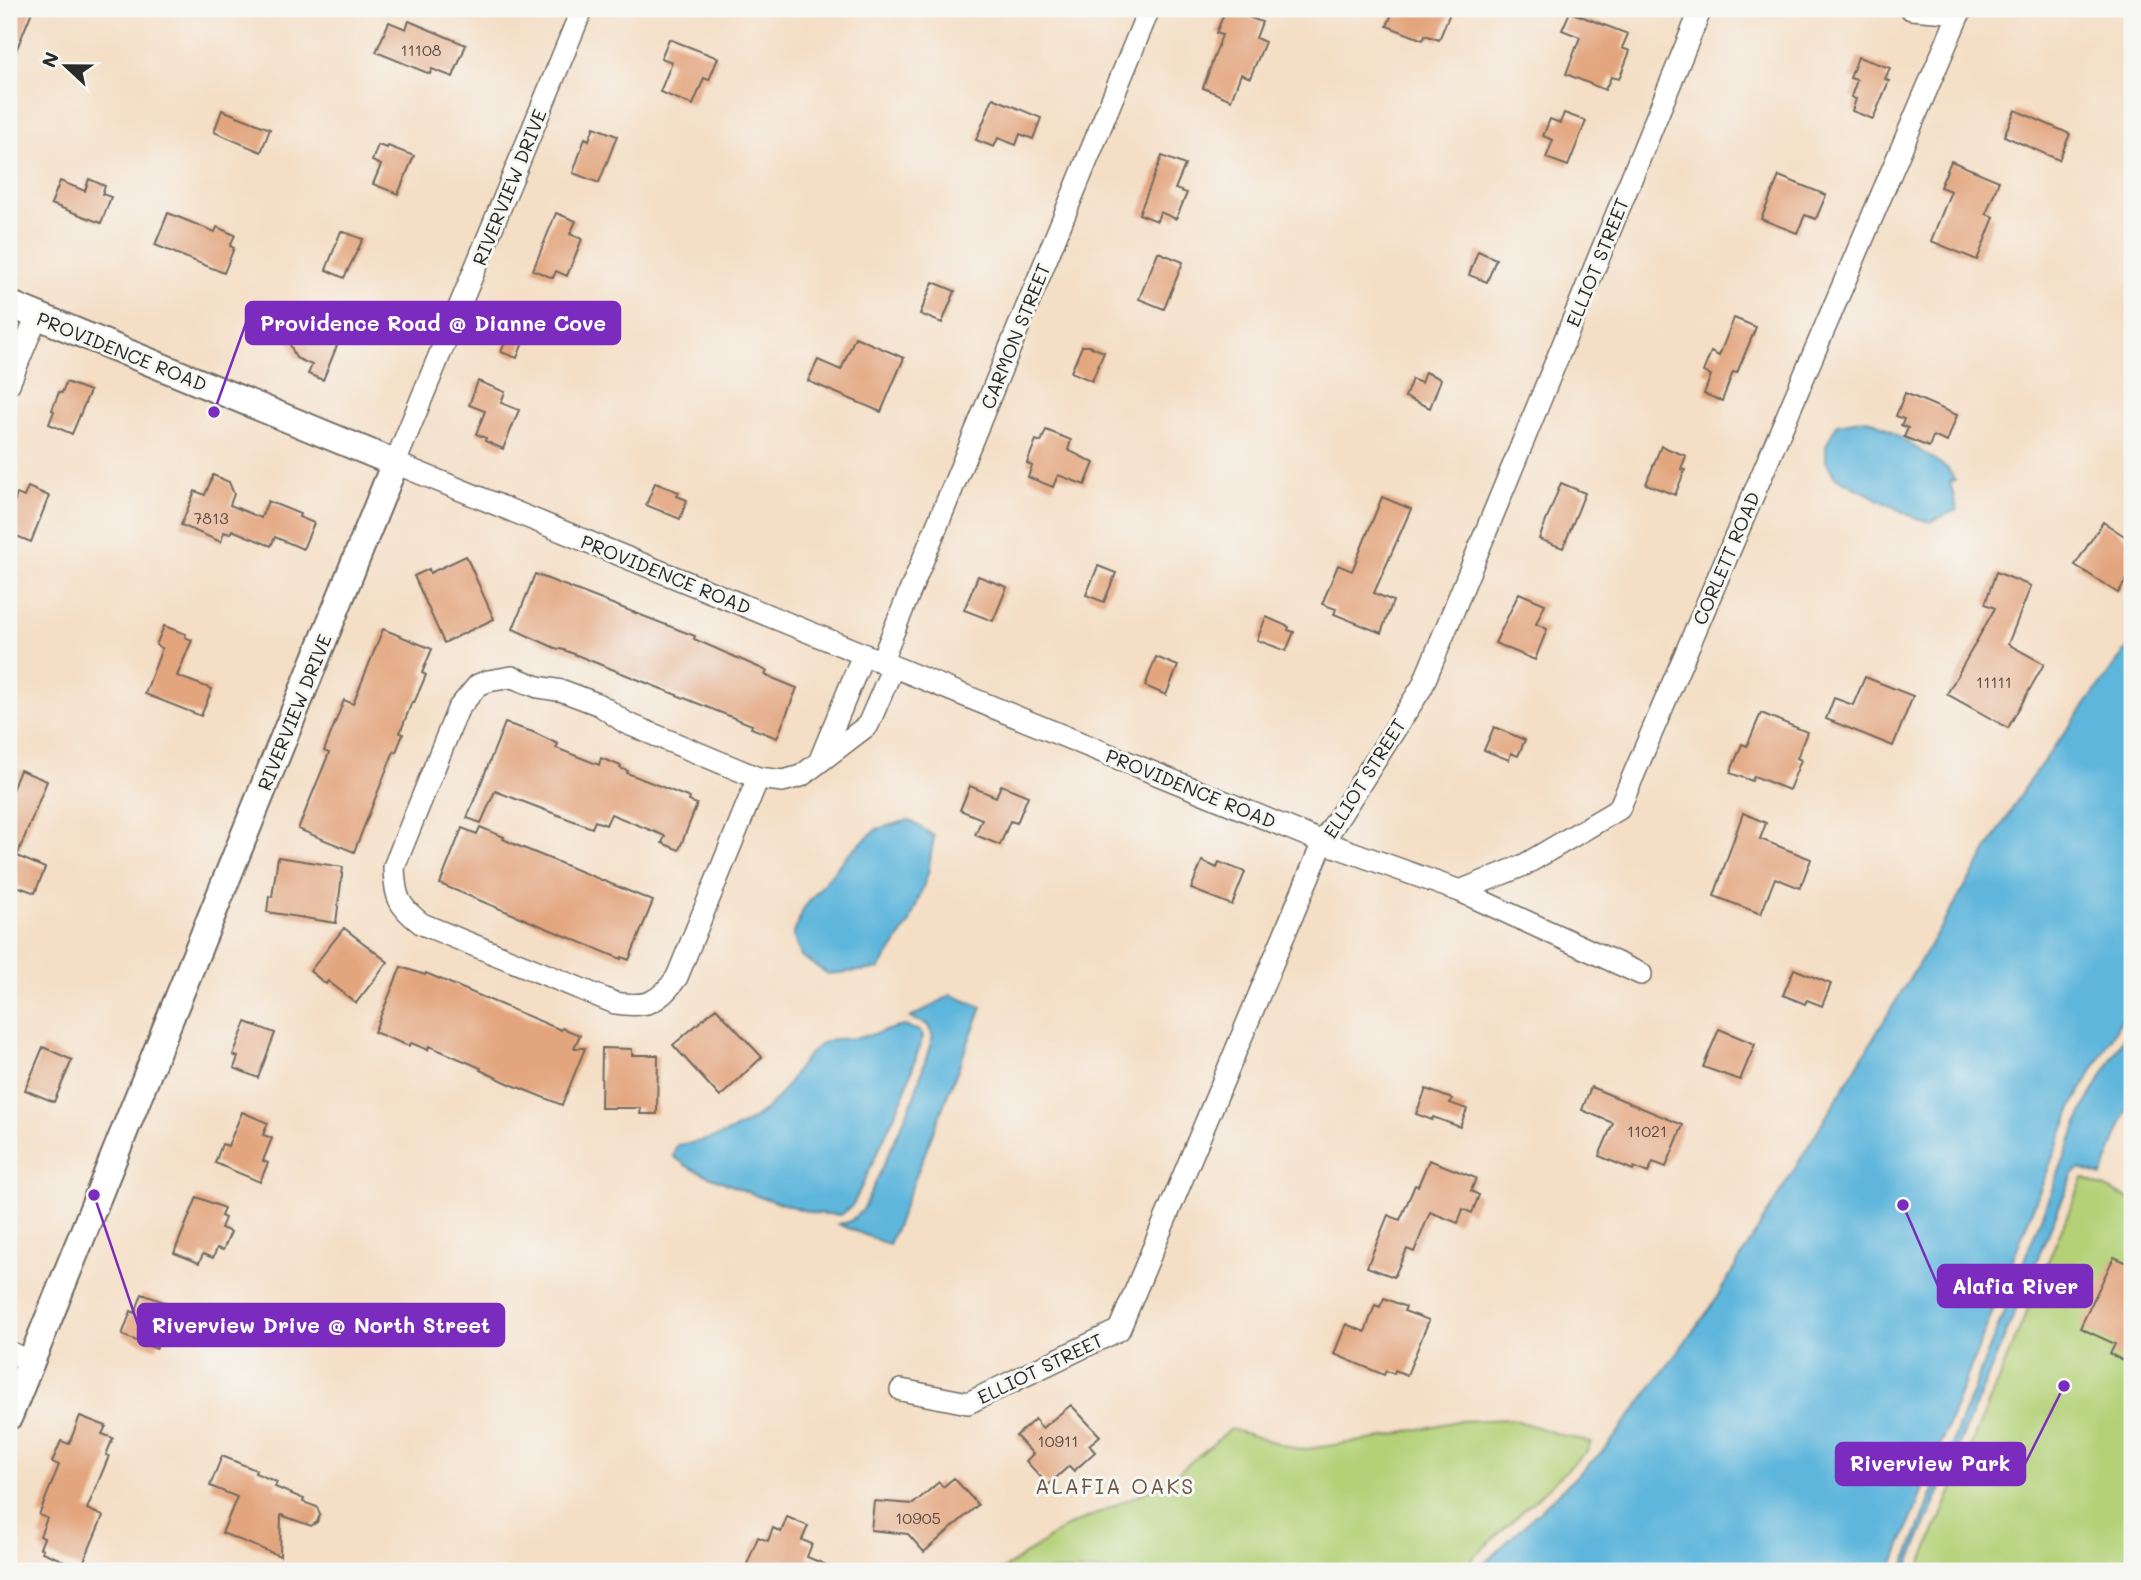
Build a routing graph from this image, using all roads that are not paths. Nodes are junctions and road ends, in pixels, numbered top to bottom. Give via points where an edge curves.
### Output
1 (582, 9) edge
2 (1149, 9) edge
3 (1701, 9) edge
4 (1911, 9) edge
5 (1960, 11) edge
6 (9, 304) edge
7 (37, 316) junction
8 (9, 384) edge
9 (395, 463) junction
10 (879, 661) junction
11 (819, 762) junction
12 (758, 778) junction
13 (1323, 842) junction
14 (1460, 891) junction
15 (1641, 974) dead end
16 (20, 1356) edge
17 (901, 1390) dead end
18 (9, 1416) edge

1 - 9 street, RIVERVIEW DRIVE
2 - 10 street, CARMON STREET
3 - 13 street, ELLIOT STREET via 1422,687
4 - 5 street
5 - 14 street, CORLETT ROAD via 1619,809 1524,865
6 - 7 street, PROVIDENCE ROAD
7 - 8 street
7 - 9 street, PROVIDENCE ROAD
9 - 10 street, PROVIDENCE ROAD
9 - 16 street, RIVERVIEW DRIVE
10 - 11 street
10 - 11 street via 868,725
10 - 13 street, PROVIDENCE ROAD
11 - 12 street via 802,776 783,781
12 - 12 street via 626,723 600,705 512,677 495,678 478,685 458,709 394,867 394,887 400,904 422,924 615,1003 649,1004 666,993 677,977
13 - 14 street
13 - 17 street, ELLIOT STREET via 1119,1330 968,1403
14 - 15 street
16 - 18 street, RIVERVIEW DRIVE

